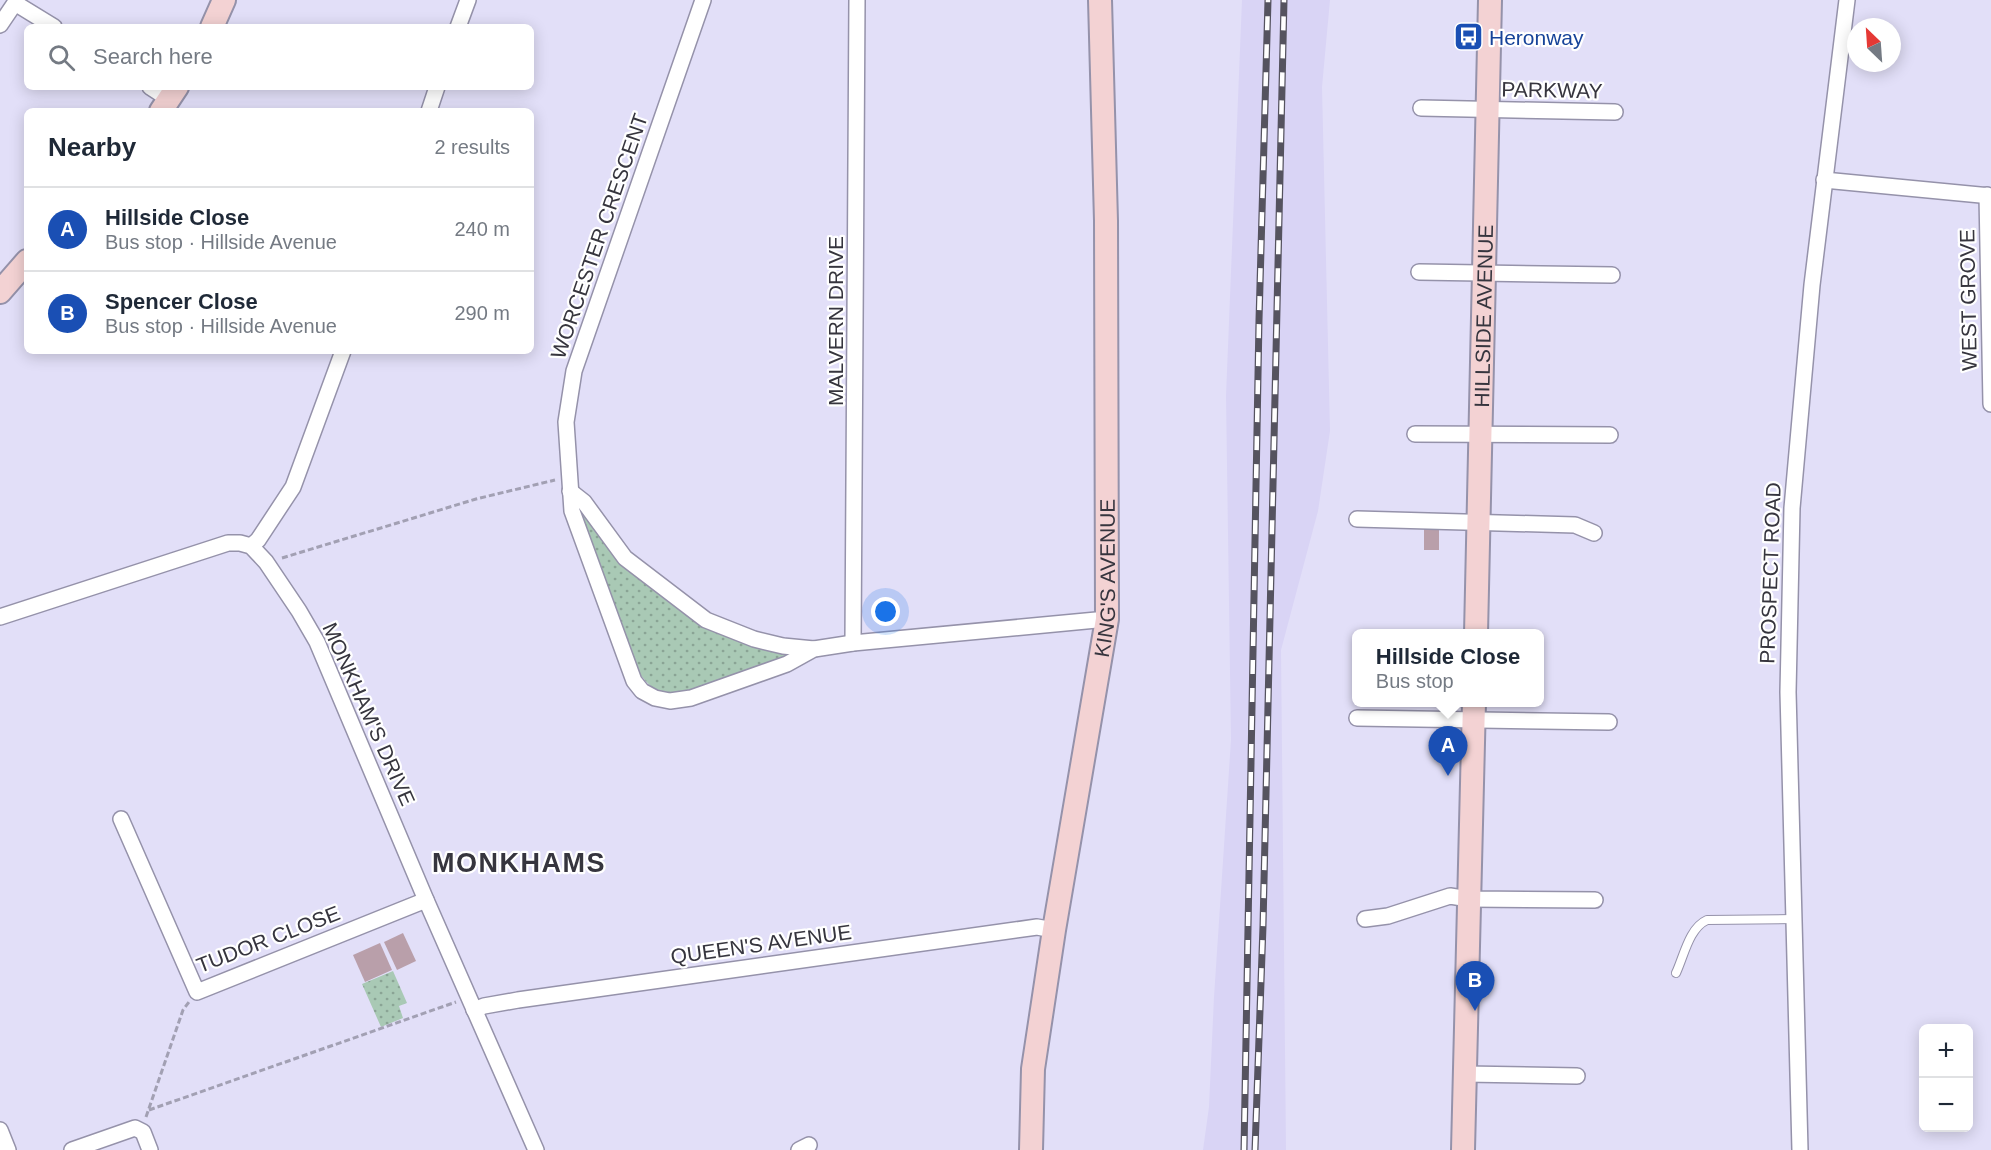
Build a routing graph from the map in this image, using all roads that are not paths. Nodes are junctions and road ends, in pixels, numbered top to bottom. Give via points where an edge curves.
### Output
1 (224, 0) edge
2 (468, 0) edge
3 (703, 0) edge
4 (857, 0) edge
5 (1100, 0) edge
6 (1490, 0) edge
7 (1847, 0) edge
8 (16, 1) edge
9 (50, 24) edge
10 (213, 24) edge
11 (459, 24) edge
12 (0, 25) edge
13 (155, 90) edge
14 (436, 90) edge
15 (169, 99) edge
16 (430, 108) edge
17 (1421, 108) dead end
18 (1488, 110) junction
19 (1615, 112) dead end
20 (1824, 180) junction
21 (1989, 195) edge
22 (24, 264) edge
23 (1419, 272) dead end
24 (1484, 274) junction
25 (1612, 274) dead end
26 (0, 292) edge
27 (342, 354) edge
28 (1991, 404) edge
29 (1415, 434) dead end
30 (1480, 435) junction
31 (1610, 435) dead end
32 (570, 484) junction
33 (1357, 519) dead end
34 (1478, 523) junction
35 (1594, 533) dead end
36 (251, 546) junction
37 (0, 617) edge
38 (1107, 619) junction
39 (1476, 629) edge
40 (853, 643) junction
41 (814, 649) junction
42 (1474, 712) edge
43 (1357, 718) dead end
44 (1609, 723) dead end
45 (121, 819) dead end
46 (1469, 899) junction
47 (426, 900) junction
48 (1595, 900) dead end
49 (1365, 919) dead end
50 (1794, 919) junction
51 (1054, 930) junction
52 (1676, 973) dead end
53 (471, 1004) junction
54 (1465, 1074) junction
55 (1576, 1076) dead end
56 (0, 1130) edge
57 (8, 1150) edge
58 (72, 1150) edge
59 (150, 1150) edge
60 (536, 1150) edge
61 (1031, 1150) edge
62 (1463, 1150) edge
63 (1800, 1150) edge

1 - 10 street
2 - 11 street
3 - 32 street, WORCESTER CRESCENT via 574,371 566,422
4 - 40 street, MALVERN DRIVE
5 - 38 street, KING'S AVENUE via 1106,232
6 - 18 street, HILLSIDE AVENUE
7 - 20 street, PROSPECT ROAD
8 - 9 street
8 - 12 street
13 - 15 street
14 - 16 street
17 - 18 street, PARKWAY
18 - 19 street, PARKWAY
18 - 24 street, HILLSIDE AVENUE
20 - 21 street
20 - 50 street, PROSPECT ROAD via 1791,529 1788,692
21 - 28 street, WEST GROVE
22 - 26 street
23 - 24 street
24 - 25 street
24 - 30 street, HILLSIDE AVENUE
27 - 36 street via 293,487
29 - 30 street
30 - 31 street
30 - 34 street, HILLSIDE AVENUE
32 - 41 street, WORCESTER CRESCENT via 625,558 706,620 754,639
32 - 41 street, WORCESTER CRESCENT via 572,511 583,544 634,681 642,691 670,701 691,698 787,664
33 - 34 street
34 - 35 street via 1575,525
34 - 39 street, HILLSIDE AVENUE
36 - 37 street via 228,543
36 - 47 street, MONKHAM'S DRIVE via 300,611 317,642
38 - 40 street, WORCESTER CRESCENT
38 - 51 street, KING'S AVENUE
40 - 41 street, WORCESTER CRESCENT
42 - 43 street
42 - 44 street
42 - 46 street
45 - 47 street, TUDOR CLOSE via 197,992
46 - 48 street
46 - 49 street via 1450,896 1388,916
46 - 54 street
47 - 53 street, MONKHAM'S DRIVE
50 - 52 lane via 1699,923
50 - 63 street, PROSPECT ROAD
51 - 53 street, QUEEN'S AVENUE via 1037,927 483,1006
51 - 61 street, KING'S AVENUE via 1033,1069
53 - 60 street, MONKHAM'S DRIVE
54 - 55 street
54 - 62 street
56 - 57 street
58 - 59 street via 135,1128 141,1129

